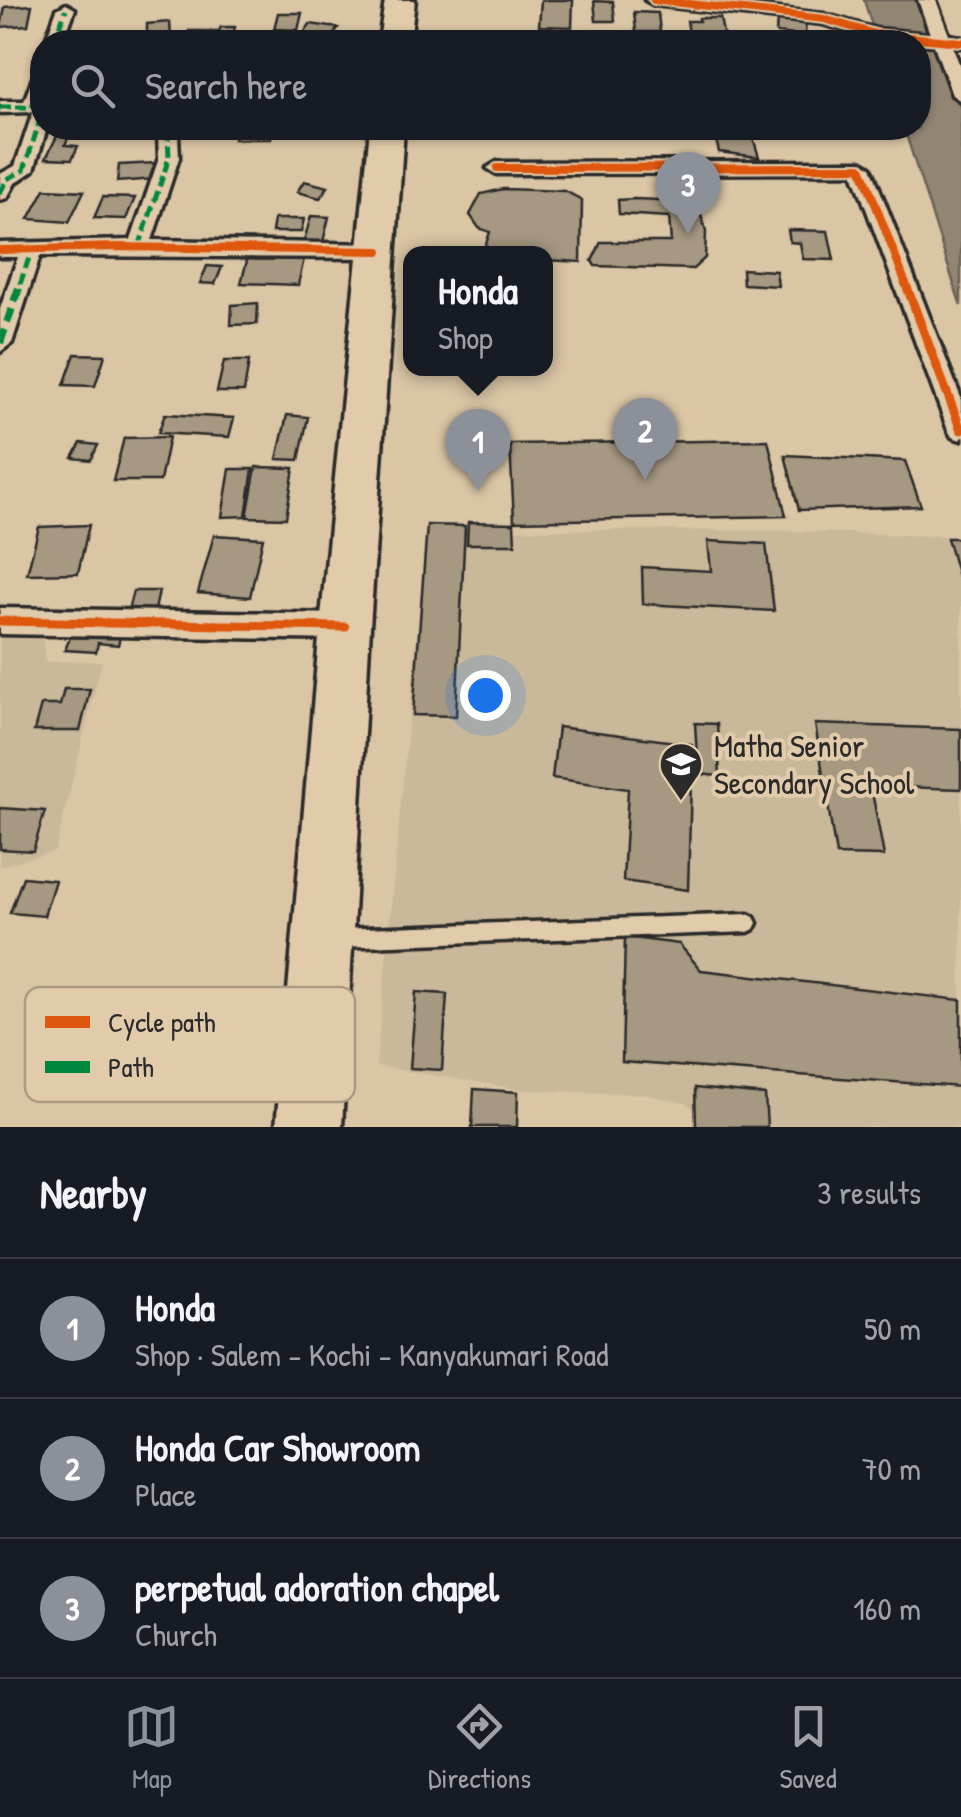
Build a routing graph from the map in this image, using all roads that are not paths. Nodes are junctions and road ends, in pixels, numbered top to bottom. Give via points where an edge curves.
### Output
1 (400, 0) edge
2 (654, 0) edge
3 (818, 0) edge
4 (926, 0) edge
5 (66, 10) dead end
6 (824, 19) junction
7 (58, 30) edge
8 (396, 30) edge
9 (861, 30) edge
10 (931, 40) edge
11 (938, 41) junction
12 (961, 42) edge
13 (960, 91) edge
14 (0, 107) edge
15 (30, 107) edge
16 (31, 140) edge
17 (168, 140) edge
18 (386, 140) edge
19 (497, 168) dead end
20 (0, 193) edge
21 (139, 247) junction
22 (32, 249) junction
23 (0, 250) edge
24 (379, 251) junction
25 (0, 343) edge
26 (961, 430) edge
27 (0, 621) edge
28 (344, 627) junction
29 (748, 923) dead end
30 (322, 939) junction
31 (319, 987) edge
32 (311, 1102) edge
33 (309, 1127) edge

1 - 8 highway
2 - 6 street
3 - 6 street
4 - 11 street
5 - 7 street
6 - 9 street
10 - 11 street
11 - 12 street
11 - 13 street
14 - 15 street
16 - 20 street via 24,170 7,179
17 - 21 street
18 - 24 highway
19 - 26 street via 861,168
21 - 22 street
21 - 24 street
22 - 23 street
22 - 25 street
24 - 28 highway
27 - 28 street
28 - 30 highway
29 - 30 lane
30 - 31 highway
32 - 33 highway

